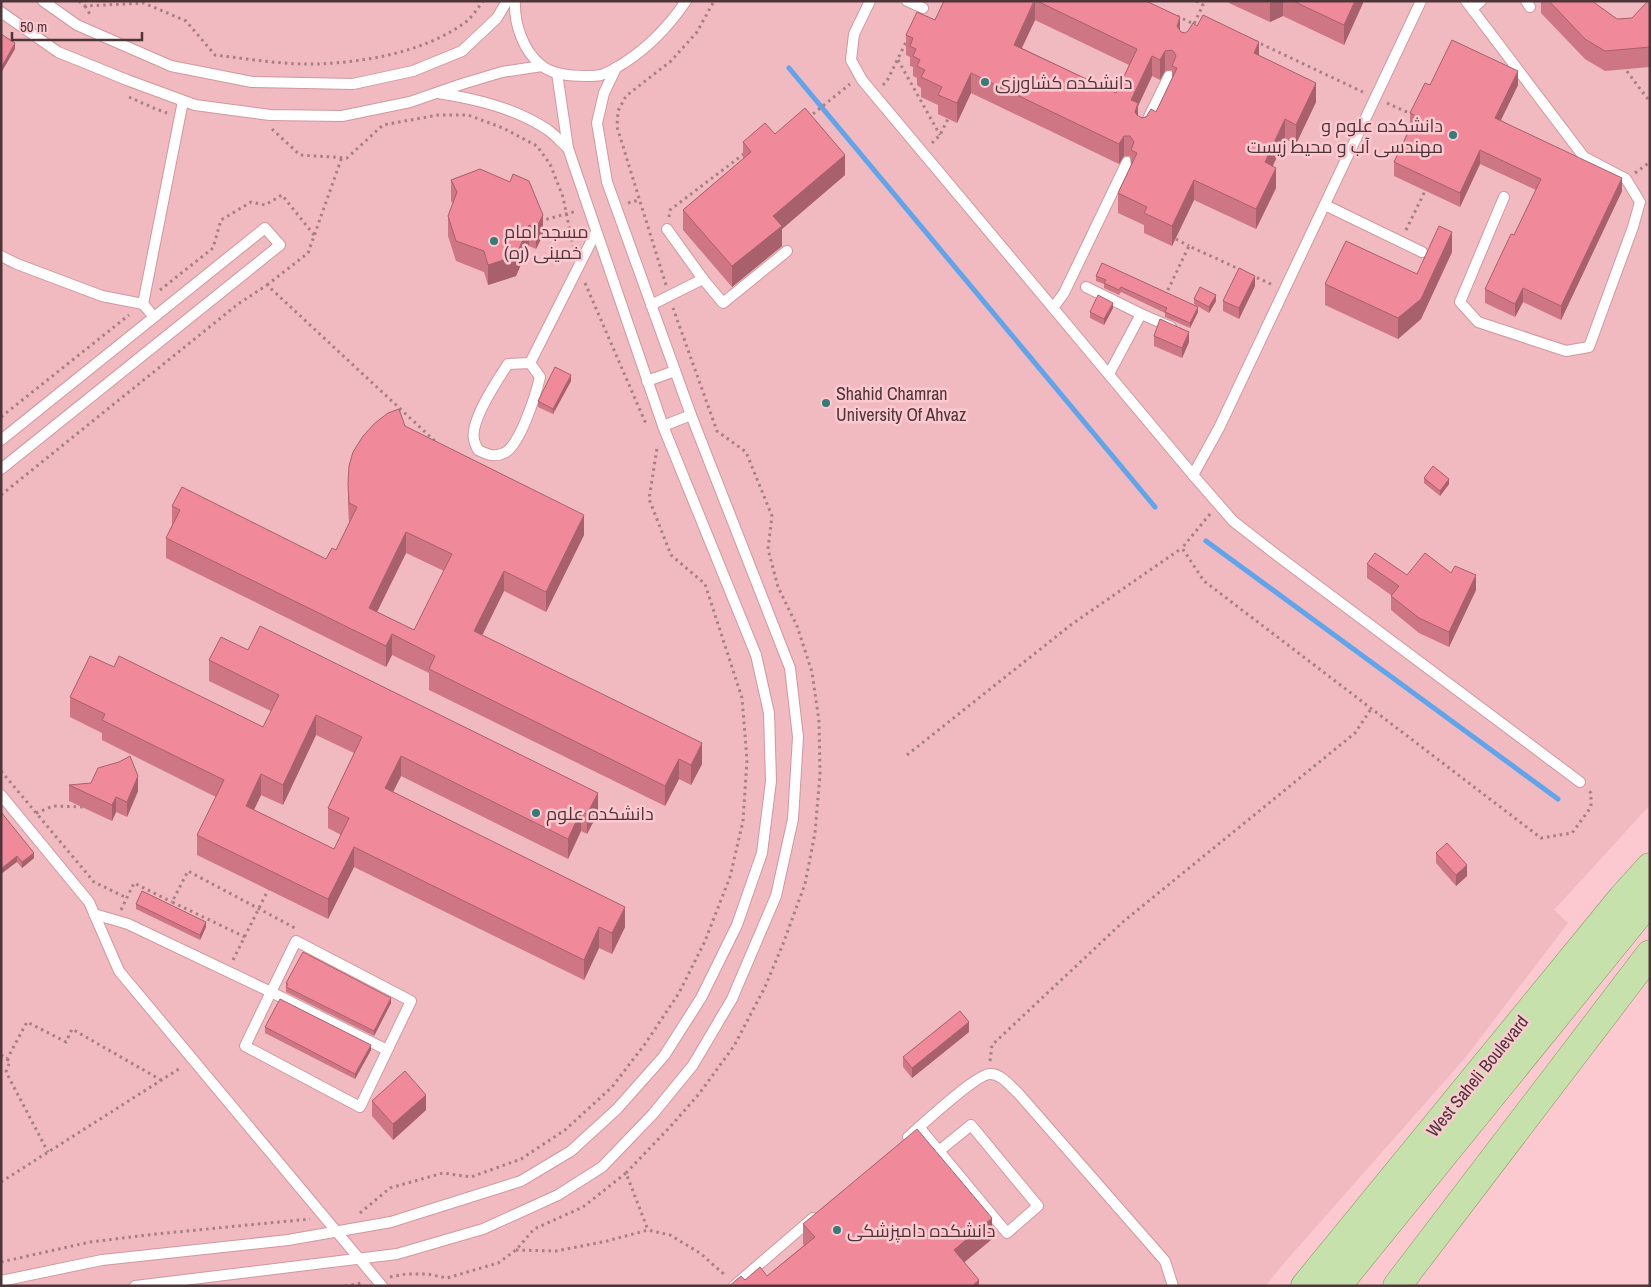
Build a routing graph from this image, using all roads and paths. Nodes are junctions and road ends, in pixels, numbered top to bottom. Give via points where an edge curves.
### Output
1 (43, 1) edge
2 (79, 1) edge
3 (483, 1) edge
4 (506, 1) edge
5 (515, 1) edge
6 (686, 1) edge
7 (870, 1) edge
8 (907, 1) edge
9 (1196, 1) edge
10 (1422, 1) edge
11 (1481, 1) edge
12 (1204, 3) edge
13 (1469, 5) edge
14 (922, 8) joint
15 (1, 12) edge
16 (1170, 13) edge
17 (1252, 39) edge
18 (898, 59) junction
19 (1621, 63) edge
20 (542, 66) junction
21 (616, 68) junction
22 (557, 73) junction
23 (860, 76) junction
24 (1169, 76) dead end
25 (437, 93) junction
26 (873, 93) junction
27 (123, 94) dead end
28 (1376, 98) junction
29 (183, 101) junction
30 (1650, 102) edge
31 (1416, 116) edge
32 (180, 117) junction
33 (948, 119) dead end
34 (802, 123) edge
35 (264, 128) dead end
36 (1142, 131) edge
37 (940, 135) junction
38 (568, 148) junction
39 (752, 148) edge
40 (922, 152) junction
41 (342, 157) junction
42 (1128, 162) dead end
43 (1425, 190) edge
44 (1504, 197) dead end
45 (1325, 206) junction
46 (667, 229) joint
47 (596, 232) junction
48 (314, 235) junction
49 (1176, 240) dead end
50 (1400, 241) junction
51 (1189, 246) junction
52 (787, 251) dead end
53 (1422, 252) dead end
54 (1, 256) edge
55 (578, 267) junction
56 (703, 279) junction
57 (267, 285) junction
58 (1086, 287) dead end
59 (1284, 290) junction
60 (143, 304) junction
61 (651, 305) junction
62 (1053, 308) junction
63 (1141, 314) junction
64 (154, 317) junction
65 (1154, 319) junction
66 (1178, 330) edge
67 (530, 363) junction
68 (675, 371) junction
69 (1109, 374) junction
70 (648, 381) junction
71 (691, 415) junction
72 (1, 416) edge
73 (663, 426) junction
74 (650, 432) dead end
75 (4, 437) edge
76 (654, 440) dead end
77 (445, 448) edge
78 (1, 469) edge
79 (1193, 475) junction
80 (1, 495) edge
81 (1218, 504) junction
82 (1182, 548) junction
83 (1371, 709) junction
84 (907, 755) dead end
85 (1, 771) edge
86 (1580, 782) joint
87 (1, 795) edge
88 (88, 808) edge
89 (36, 813) junction
90 (24, 822) junction
91 (1650, 867) edge
92 (268, 890) dead end
93 (127, 898) junction
94 (1650, 900) edge
95 (172, 902) junction
96 (258, 909) junction
97 (94, 914) junction
98 (116, 920) junction
99 (302, 932) dead end
100 (245, 937) junction
101 (1650, 954) edge
102 (228, 971) junction
103 (271, 992) junction
104 (387, 1050) junction
105 (1, 1055) edge
106 (8, 1059) junction
107 (193, 1060) junction
108 (989, 1074) junction
109 (161, 1080) junction
110 (919, 1127) junction
111 (897, 1146) edge
112 (939, 1151) junction
113 (48, 1152) junction
114 (1, 1182) edge
115 (824, 1209) edge
116 (326, 1218) junction
117 (648, 1230) junction
118 (337, 1231) junction
119 (516, 1250) junction
120 (359, 1258) junction
121 (1, 1262) edge
122 (1, 1281) edge
123 (380, 1283) edge
124 (735, 1285) edge
125 (135, 1286) edge
126 (346, 1286) edge
127 (1172, 1286) edge
128 (1305, 1286) edge
129 (1337, 1286) edge
130 (1397, 1286) edge

1 - 4 lane via 77,25 171,66 252,82 353,84 413,71 462,51 497,18
2 - 3 path via 85,6 144,3 186,21 216,55 318,64 378,58 426,45 465,24
5 - 20 lane via 514,14 523,41
6 - 21 lane via 661,34 639,54
7 - 23 lane via 854,34 851,60
8 - 14 lane
9 - 12 path
10 - 28 lane
11 - 13 lane
12 - 16 path via 1194,24
13 - 44 lane via 1584,156 1626,179 1640,202 1589,347 1566,351 1478,322 1460,302
14 - 18 path
15 - 29 lane via 58,52
17 - 28 path
18 - 26 path via 887,81
18 - 37 path
19 - 30 path
20 - 22 lane
20 - 25 lane via 502,72
21 - 22 lane via 601,75
21 - 61 lane via 604,93 597,123 607,182
22 - 38 lane
23 - 26 lane
23 - 34 path
24 - 36 lane
25 - 29 lane via 342,116 270,115 195,106
25 - 38 lane via 473,98 526,117 550,131
26 - 40 lane
27 - 32 path
28 - 31 path
28 - 45 lane
29 - 32 lane
32 - 60 lane
33 - 37 path
35 - 41 path via 272,129 300,155
37 - 40 path
38 - 47 lane
39 - 46 path via 670,210
40 - 62 lane
41 - 48 path
41 - 55 path via 347,158 382,125 420,118 468,115 503,128 537,146 550,164 563,197
42 - 62 lane
43 - 50 path
45 - 50 lane
45 - 59 lane
46 - 56 lane
47 - 55 lane
47 - 70 lane
48 - 57 path via 308,253
48 - 60 path via 282,195 265,204 251,202 221,220 213,248
49 - 51 path
50 - 53 lane
51 - 59 path
51 - 65 path
52 - 56 lane via 724,303
54 - 60 lane via 102,296
55 - 67 lane
55 - 74 path
56 - 61 lane
57 - 77 path
57 - 80 path via 238,304
58 - 63 lane
59 - 79 lane via 1219,428
60 - 64 lane
60 - 72 path
61 - 68 lane
62 - 69 lane
63 - 65 lane
63 - 69 lane
64 - 75 lane
64 - 78 lane via 265,228 280,245
65 - 66 lane
67 - 67 lane via 508,364 494,385 476,422 473,438 478,450 490,456 504,453 514,445 535,398 540,377
68 - 70 lane
68 - 71 lane
69 - 79 lane
70 - 73 lane
71 - 73 lane
71 - 120 lane via 790,668 798,737 793,819 776,896 732,999 693,1065 653,1114 602,1167 558,1195 483,1229 397,1254
73 - 118 lane via 756,655 769,713 771,781 762,853 738,925 701,998 664,1056 617,1109 571,1152 522,1181 391,1222
76 - 116 path via 657,449 649,499 671,554 705,584 742,698 747,760 743,821 730,877 705,941 679,994 645,1044 612,1087 565,1130 521,1159 471,1177 443,1173 390,1188 357,1216
79 - 81 lane
81 - 82 path
81 - 86 lane via 1233,521 1278,556
82 - 83 path via 1204,581
82 - 84 path via 1072,624
83 - 86 path via 1541,838 1572,833 1582,820 1590,807 1591,793
83 - 108 path via 1355,733 1124,921 992,1045
85 - 89 path
87 - 90 lane
88 - 89 path via 53,806
89 - 90 path
89 - 93 path via 94,882
90 - 97 lane via 89,902
91 - 128 main road, West Saheli Boulevard
92 - 96 path
93 - 95 path via 134,883
93 - 98 path
94 - 129 main road, West Saheli Boulevard
95 - 96 path via 188,871
95 - 100 path
96 - 99 path
96 - 100 path
97 - 98 lane
97 - 107 lane via 119,971
98 - 102 lane
100 - 102 path
101 - 130 main road
102 - 103 lane
103 - 104 lane
103 - 104 lane via 296,940 411,1001
103 - 104 lane via 244,1046 360,1107
105 - 106 path
106 - 109 path via 27,1022 66,1042 72,1029
106 - 113 path via 6,1072
107 - 109 path
107 - 116 lane
108 - 110 lane via 975,1080
108 - 127 lane via 1000,1076 1018,1093 1165,1261
109 - 113 path
110 - 111 lane
110 - 112 lane
112 - 112 lane via 1007,1233 1038,1206 971,1125
113 - 114 path
115 - 124 lane
116 - 118 lane
116 - 121 path via 90,1242
117 - 119 path via 556,1251
117 - 119 path via 626,1173 583,1207 534,1229
117 - 124 path via 670,1235 700,1253
118 - 120 lane
118 - 122 lane via 288,1240 102,1260
119 - 123 path via 498,1263 447,1278 406,1274
120 - 123 lane
120 - 125 lane
123 - 126 path

